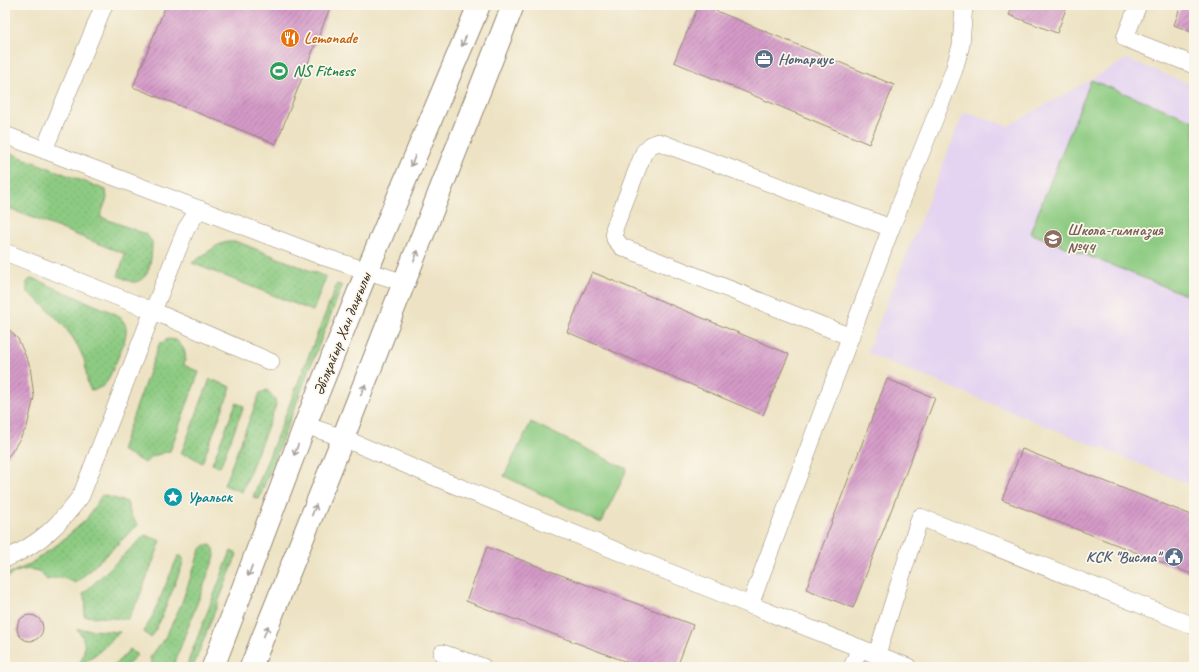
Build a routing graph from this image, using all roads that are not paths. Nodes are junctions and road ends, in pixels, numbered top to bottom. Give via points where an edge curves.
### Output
1 (104, 5) edge
2 (479, 5) edge
3 (513, 5) edge
4 (964, 5) edge
5 (1138, 5) edge
6 (1194, 65) edge
7 (5, 135) edge
8 (44, 150) junction
9 (200, 209) junction
10 (891, 228) junction
11 (5, 252) edge
12 (367, 271) junction
13 (405, 283) junction
14 (153, 311) junction
15 (851, 337) junction
16 (271, 362) dead end
17 (306, 425) junction
18 (344, 438) junction
19 (5, 559) edge
20 (750, 605) junction
21 (1194, 626) edge
22 (860, 648) junction
23 (442, 653) dead end
24 (876, 654) junction
25 (213, 667) edge
26 (251, 667) edge
27 (483, 667) edge
28 (852, 667) edge
29 (908, 667) edge

1 - 8 lane
2 -> 12 main road, Әбілқайыр Хан даңғылы
13 -> 3 main road
4 - 10 lane via 961,45 954,70
5 - 6 lane via 1125,38
7 - 8 lane
8 - 9 lane
9 - 12 lane
9 - 14 lane via 186,229
10 - 15 lane
10 - 15 lane via 660,142 651,145 644,152 614,229 615,240 622,247
11 - 14 lane
12 - 13 lane
12 - 17 main road, Әбілқайыр Хан даңғылы
18 -> 13 main road
14 - 16 lane
14 - 19 lane via 82,496 43,538 20,553
15 - 20 lane
17 - 18 lane
17 -> 25 main road, Әбілқайыр Хан даңғылы
18 - 20 lane
26 -> 18 main road
20 - 22 lane
21 - 24 lane via 920,517
22 - 24 lane
22 - 28 lane
23 - 27 lane
24 - 29 lane

